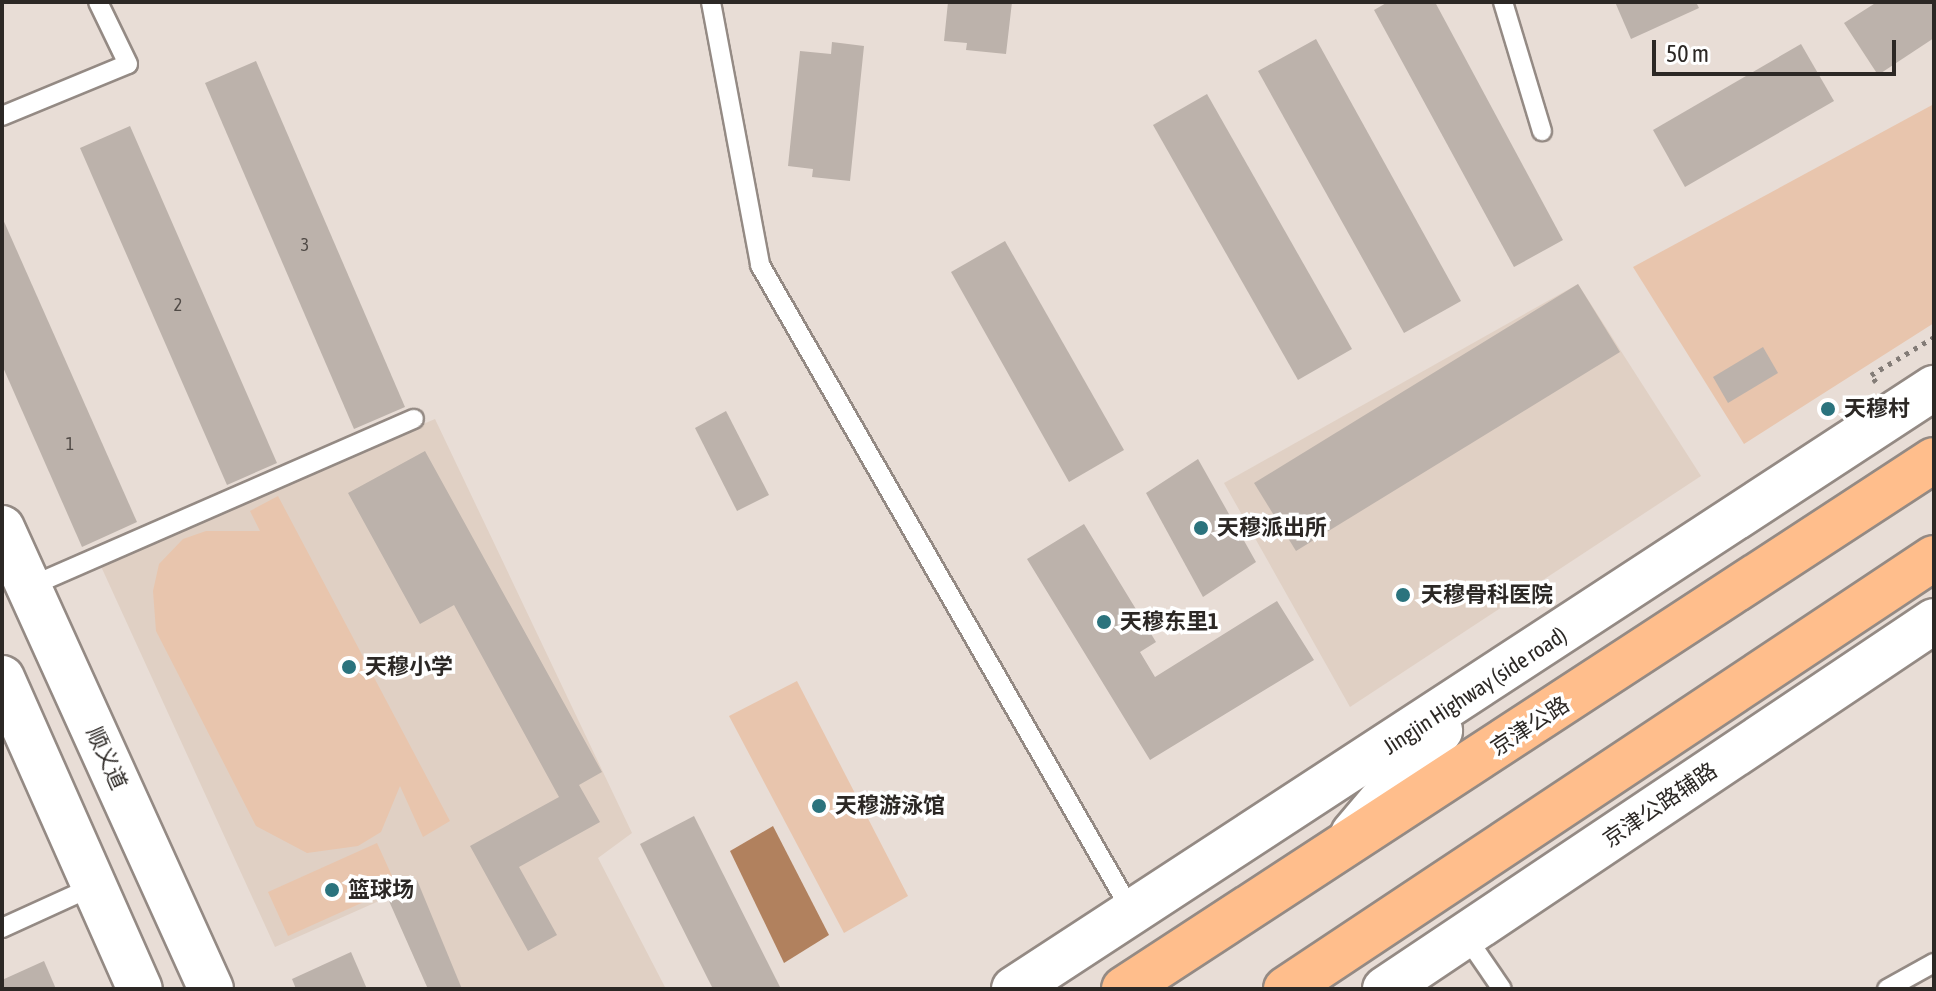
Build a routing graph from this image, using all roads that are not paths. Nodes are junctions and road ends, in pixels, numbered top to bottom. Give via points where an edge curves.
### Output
1 (98, 2) edge
2 (711, 2) edge
3 (1503, 2) edge
4 (2, 116) edge
5 (1542, 131) dead end
6 (1934, 388) edge
7 (414, 419) dead end
8 (1934, 460) edge
9 (2, 528) edge
10 (1934, 558) edge
11 (23, 604) edge
12 (1934, 621) edge
13 (2, 678) edge
14 (1469, 695) junction
15 (1336, 855) junction
16 (94, 886) junction
17 (1133, 915) junction
18 (2, 928) edge
19 (1465, 935) junction
20 (1934, 963) edge
21 (140, 989) edge
22 (211, 989) edge
23 (1014, 989) edge
24 (1124, 989) edge
25 (1286, 989) edge
26 (1385, 989) edge
27 (1502, 989) edge
28 (1887, 989) edge

1 - 4 lane via 128,64
2 - 17 lane via 760,265
3 - 5 lane
6 - 14 street, Jingjin Highway (side road)
7 - 11 lane
8 - 15 highway, 京津公路
9 - 11 street, 顺义道
10 - 25 highway
11 - 22 street, 顺义道
12 - 19 street, 京津公路辅路
13 - 16 street
14 - 15 street
14 - 17 street, Jingjin Highway (side road)
15 - 24 highway, 京津公路
16 - 18 lane
16 - 21 street
17 - 23 street, Jingjin Highway (side road)
19 - 26 street, 京津公路辅路
19 - 27 lane
20 - 28 lane

